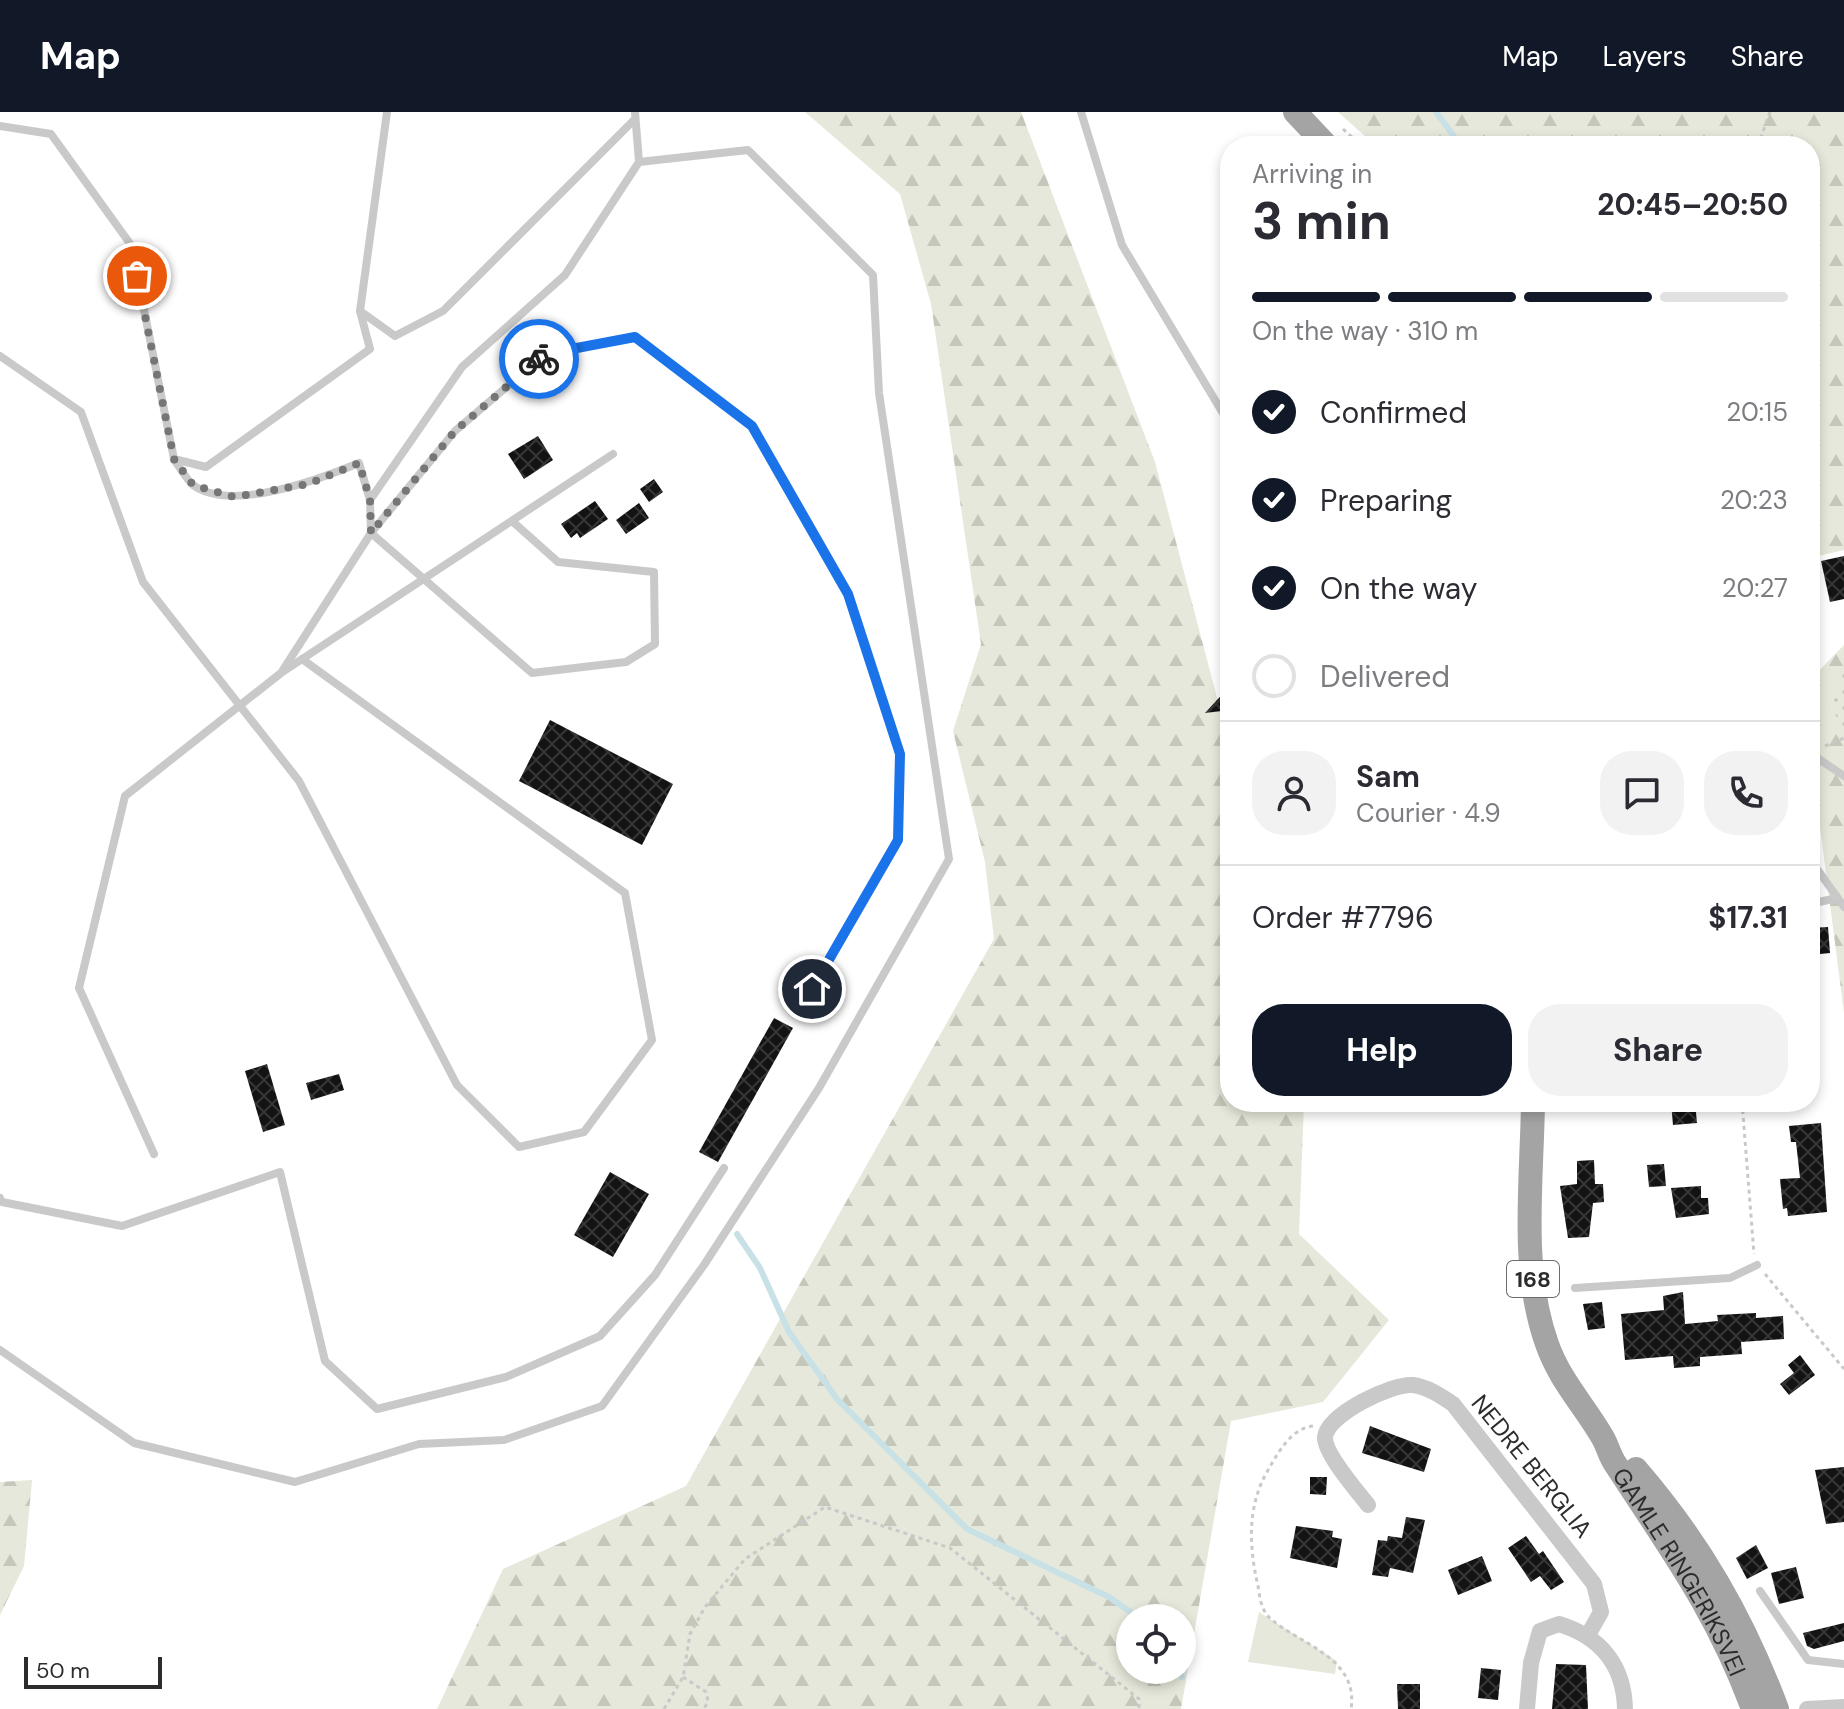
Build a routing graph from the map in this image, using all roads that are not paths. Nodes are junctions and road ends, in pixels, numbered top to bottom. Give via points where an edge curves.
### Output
1 (387, 112) edge
2 (1081, 112) edge
3 (1295, 112) edge
4 (634, 116) edge
5 (0, 126) edge
6 (1326, 136) edge
7 (639, 162) junction
8 (360, 311) junction
9 (0, 356) edge
10 (1220, 408) edge
11 (613, 454) dead end
12 (174, 459) junction
13 (370, 500) junction
14 (512, 521) junction
15 (371, 533) junction
16 (421, 580) junction
17 (302, 659) junction
18 (281, 673) junction
19 (242, 704) junction
20 (1820, 760) edge
21 (1844, 776) edge
22 (1820, 872) edge
23 (1837, 898) junction
24 (1820, 902) edge
25 (1844, 907) edge
26 (798, 1014) dead end
27 (1533, 1112) edge
28 (154, 1154) dead end
29 (724, 1168) dead end
30 (0, 1198) edge
31 (1757, 1265) road end
32 (1575, 1288) dead end
33 (0, 1350) edge
34 (1603, 1437) junction
35 (1368, 1505) dead end
36 (1760, 1591) dead end
37 (1588, 1635) junction
38 (1844, 1664) edge
39 (1844, 1707) edge
40 (1527, 1709) edge
41 (1625, 1709) edge
42 (1753, 1709) edge
43 (1777, 1709) edge
44 (1807, 1709) edge

1 - 8 lane
2 - 10 lane via 1122,245
3 - 6 main road
4 - 7 lane
4 - 8 lane via 443,311 395,336
5 - 12 lane via 51,134 131,245
7 - 13 lane via 565,275 462,367
7 - 33 lane via 748,150 873,275 879,393 949,859 819,1088 704,1265 602,1406 504,1440 419,1444 295,1482 134,1443
8 - 12 lane via 370,349 206,467
9 - 19 lane via 81,412 143,582
11 - 14 lane
12 - 13 lane via 193,485 234,497 308,484 359,463
13 - 15 lane
14 - 16 lane
14 - 16 lane via 558,562 654,572 655,644 626,662 532,673
15 - 16 lane
15 - 18 lane
15 - 26 lane via 455,431 545,354 635,337 752,426 848,594 900,754 898,840
16 - 17 lane
17 - 18 lane
17 - 19 lane via 625,893 652,1040 584,1132 519,1147 457,1085 299,781
18 - 19 lane
19 - 28 lane via 125,796 79,988
20 - 21 lane
22 - 23 lane
23 - 24 lane
23 - 25 lane
27 - 34 main road, GAMLE RINGERIKSVEI / 168 via 1532,1260 1540,1320 1564,1384
29 - 30 lane via 655,1275 600,1336 506,1377 377,1409 325,1361 280,1172 122,1226
31 - 32 lane via 1730,1278
34 - 42 main road, GAMLE RINGERIKSVEI / 168 via 1614,1463 1709,1607
34 - 43 main road, GAMLE RINGERIKSVEI / 168 via 1624,1454 1699,1548 1735,1608
35 - 37 street, NEDRE BERGLIA via 1326,1447 1325,1434 1332,1424 1378,1392 1401,1385 1426,1389 1453,1404 1594,1584 1601,1612
36 - 38 lane via 1808,1660
37 - 40 street via 1559,1624 1540,1631
37 - 41 street via 1615,1663
39 - 44 street

